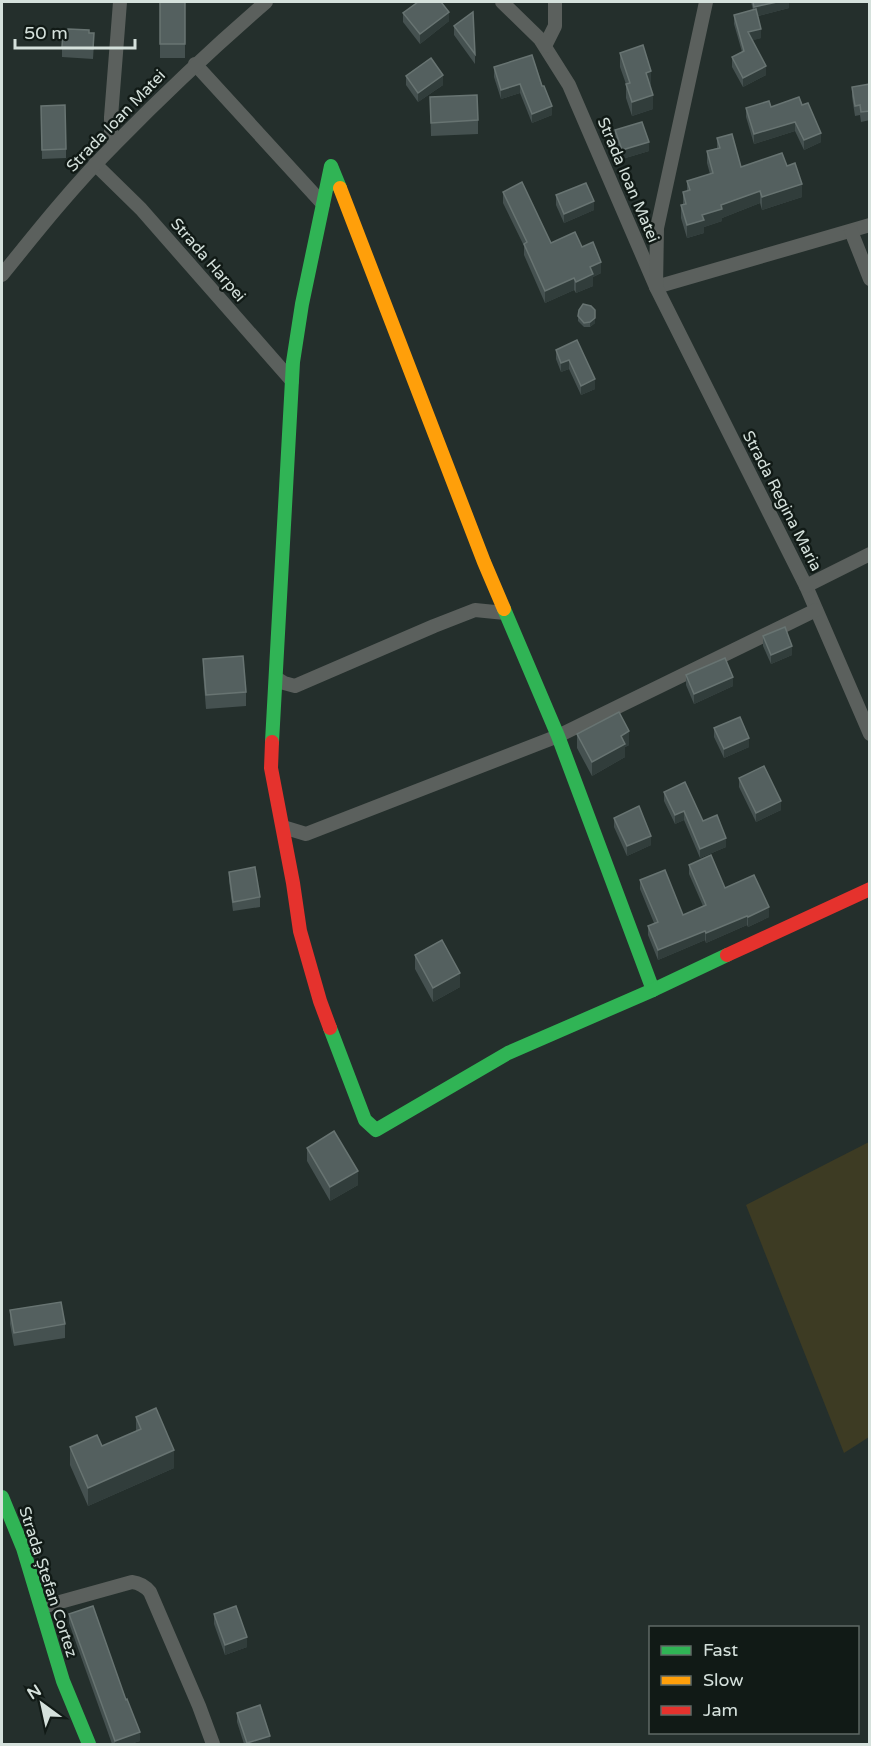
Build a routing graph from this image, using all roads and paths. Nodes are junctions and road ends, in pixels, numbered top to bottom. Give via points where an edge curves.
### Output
1 (120, 2) edge
2 (266, 2) edge
3 (502, 2) edge
4 (555, 2) edge
5 (706, 2) edge
6 (545, 46) junction
7 (195, 64) junction
8 (115, 143) junction
9 (95, 164) junction
10 (323, 204) junction
11 (870, 225) edge
12 (851, 231) junction
13 (2, 274) edge
14 (870, 279) edge
15 (656, 287) junction
16 (292, 381) junction
17 (870, 554) edge
18 (806, 586) junction
19 (816, 610) junction
20 (505, 613) junction
21 (276, 678) junction
22 (870, 734) edge
23 (558, 736) junction
24 (283, 827) junction
25 (870, 889) edge
26 (653, 990) junction
27 (2, 1497) edge
28 (42, 1607) junction
29 (89, 1744) edge
30 (213, 1744) edge

1 - 8 street via 111,117
2 - 7 street, Strada Ioan Matei
3 - 6 street, Strada Ioan Matei
4 - 6 street via 555,26
5 - 15 street, Strada Regina Maria via 657,228
6 - 15 street, Strada Ioan Matei via 568,85
7 - 8 street, Strada Ioan Matei
7 - 10 street
8 - 9 street, Strada Ioan Matei
9 - 13 street, Strada Ioan Matei
9 - 16 street, Strada Harpei via 141,209
10 - 16 street via 302,304
10 - 20 street via 331,166
11 - 12 street
12 - 14 street
12 - 15 street
15 - 18 street, Strada Regina Maria
16 - 21 street
17 - 18 street
18 - 19 street, Strada Regina Maria
19 - 22 street, Strada Regina Maria
19 - 23 street
20 - 21 street via 475,610 295,686
20 - 23 street
21 - 24 street via 271,768
23 - 24 street via 306,834
23 - 26 street
24 - 26 street via 300,931 320,1001 365,1120 376,1130 508,1053
25 - 26 street
27 - 28 street, Strada Ștefan Cortez
28 - 29 street, Strada Ștefan Cortez via 63,1681
28 - 30 street via 132,1582 146,1587

